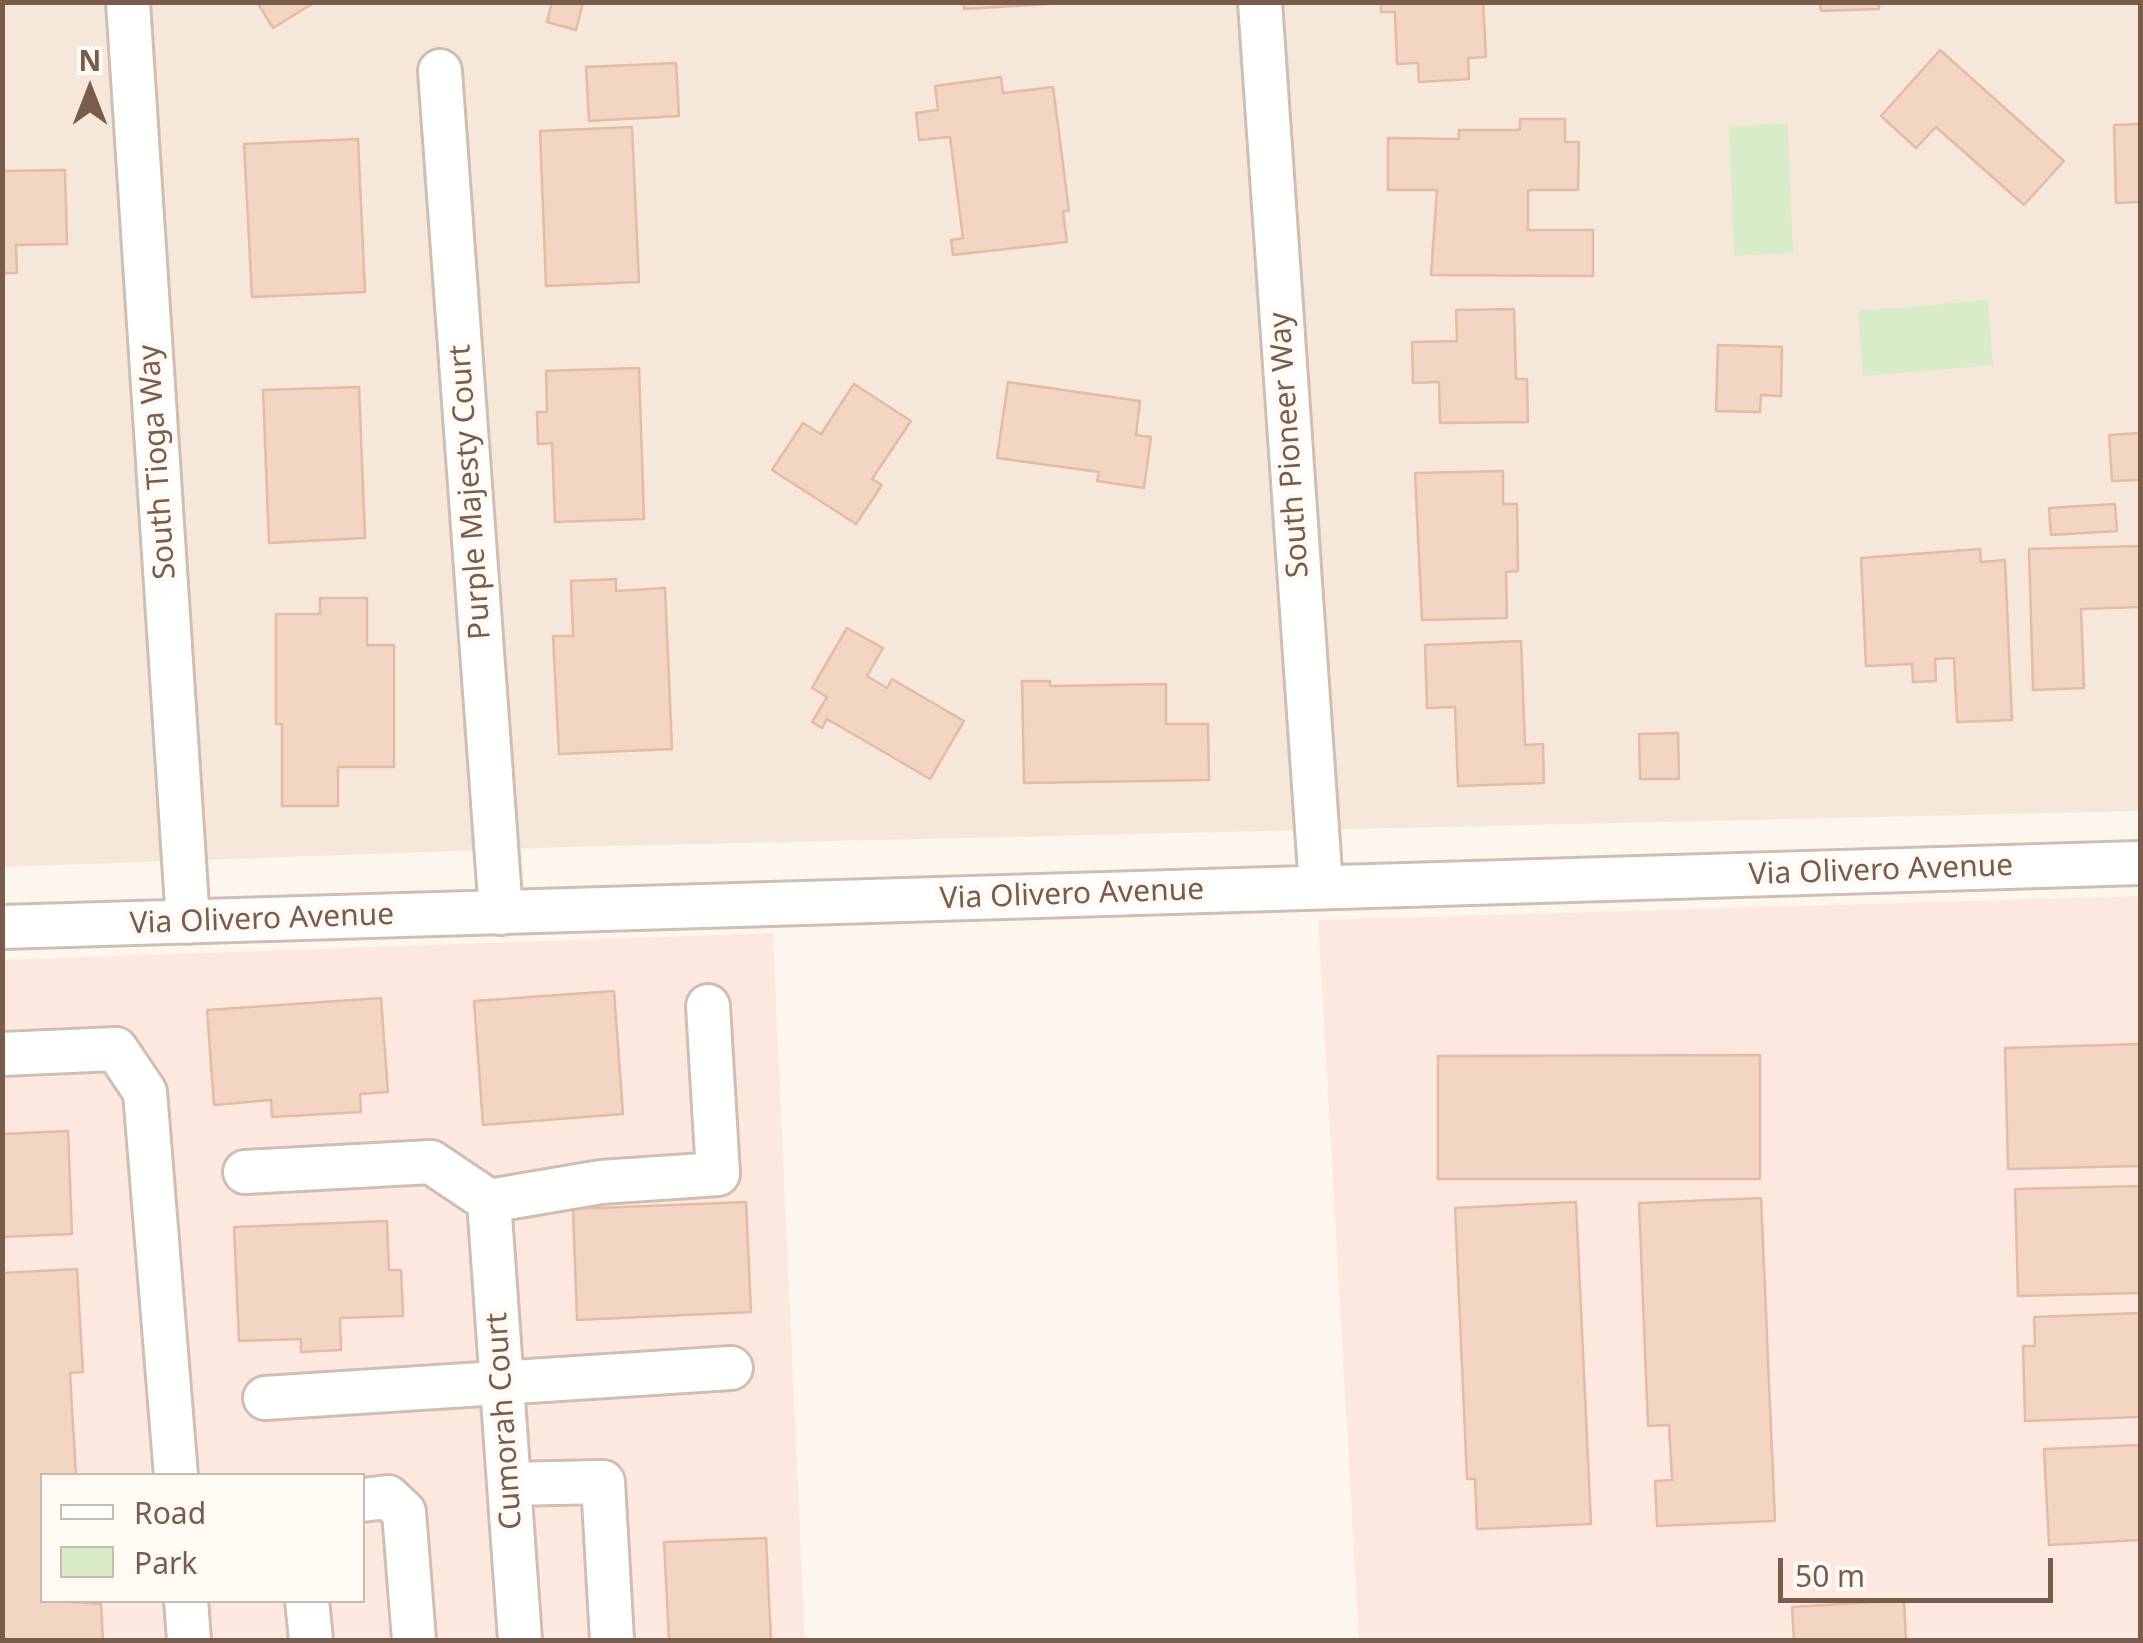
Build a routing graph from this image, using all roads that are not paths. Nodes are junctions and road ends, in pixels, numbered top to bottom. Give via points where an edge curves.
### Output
1 (128, 2) edge
2 (1260, 2) edge
3 (440, 71) dead end
4 (2140, 863) edge
5 (1321, 888) junction
6 (501, 912) junction
7 (188, 922) junction
8 (2, 927) edge
9 (708, 1006) dead end
10 (2, 1054) edge
11 (246, 1172) dead end
12 (490, 1200) junction
13 (730, 1368) dead end
14 (502, 1380) junction
15 (265, 1398) dead end
16 (176, 1473) edge
17 (509, 1484) junction
18 (365, 1500) edge
19 (186, 1603) edge
20 (307, 1603) edge
21 (189, 1640) edge
22 (311, 1640) edge
23 (414, 1640) edge
24 (520, 1640) edge
25 (612, 1640) edge

1 - 7 street, South Tioga Way
2 - 5 street, South Pioneer Way
3 - 6 street, Purple Majesty Court
4 - 5 street, Via Olivero Avenue
5 - 6 street, Via Olivero Avenue
6 - 7 street, Via Olivero Avenue
7 - 8 street, Via Olivero Avenue
9 - 12 street via 718,1174 601,1182
10 - 16 street via 116,1049 145,1092
11 - 12 street via 431,1162
12 - 14 street, Cumorah Court
13 - 14 street
14 - 15 street
14 - 17 street, Cumorah Court
17 - 24 street, Cumorah Court
17 - 25 street via 603,1482
18 - 23 street via 388,1496 404,1512
19 - 21 street
20 - 22 street

